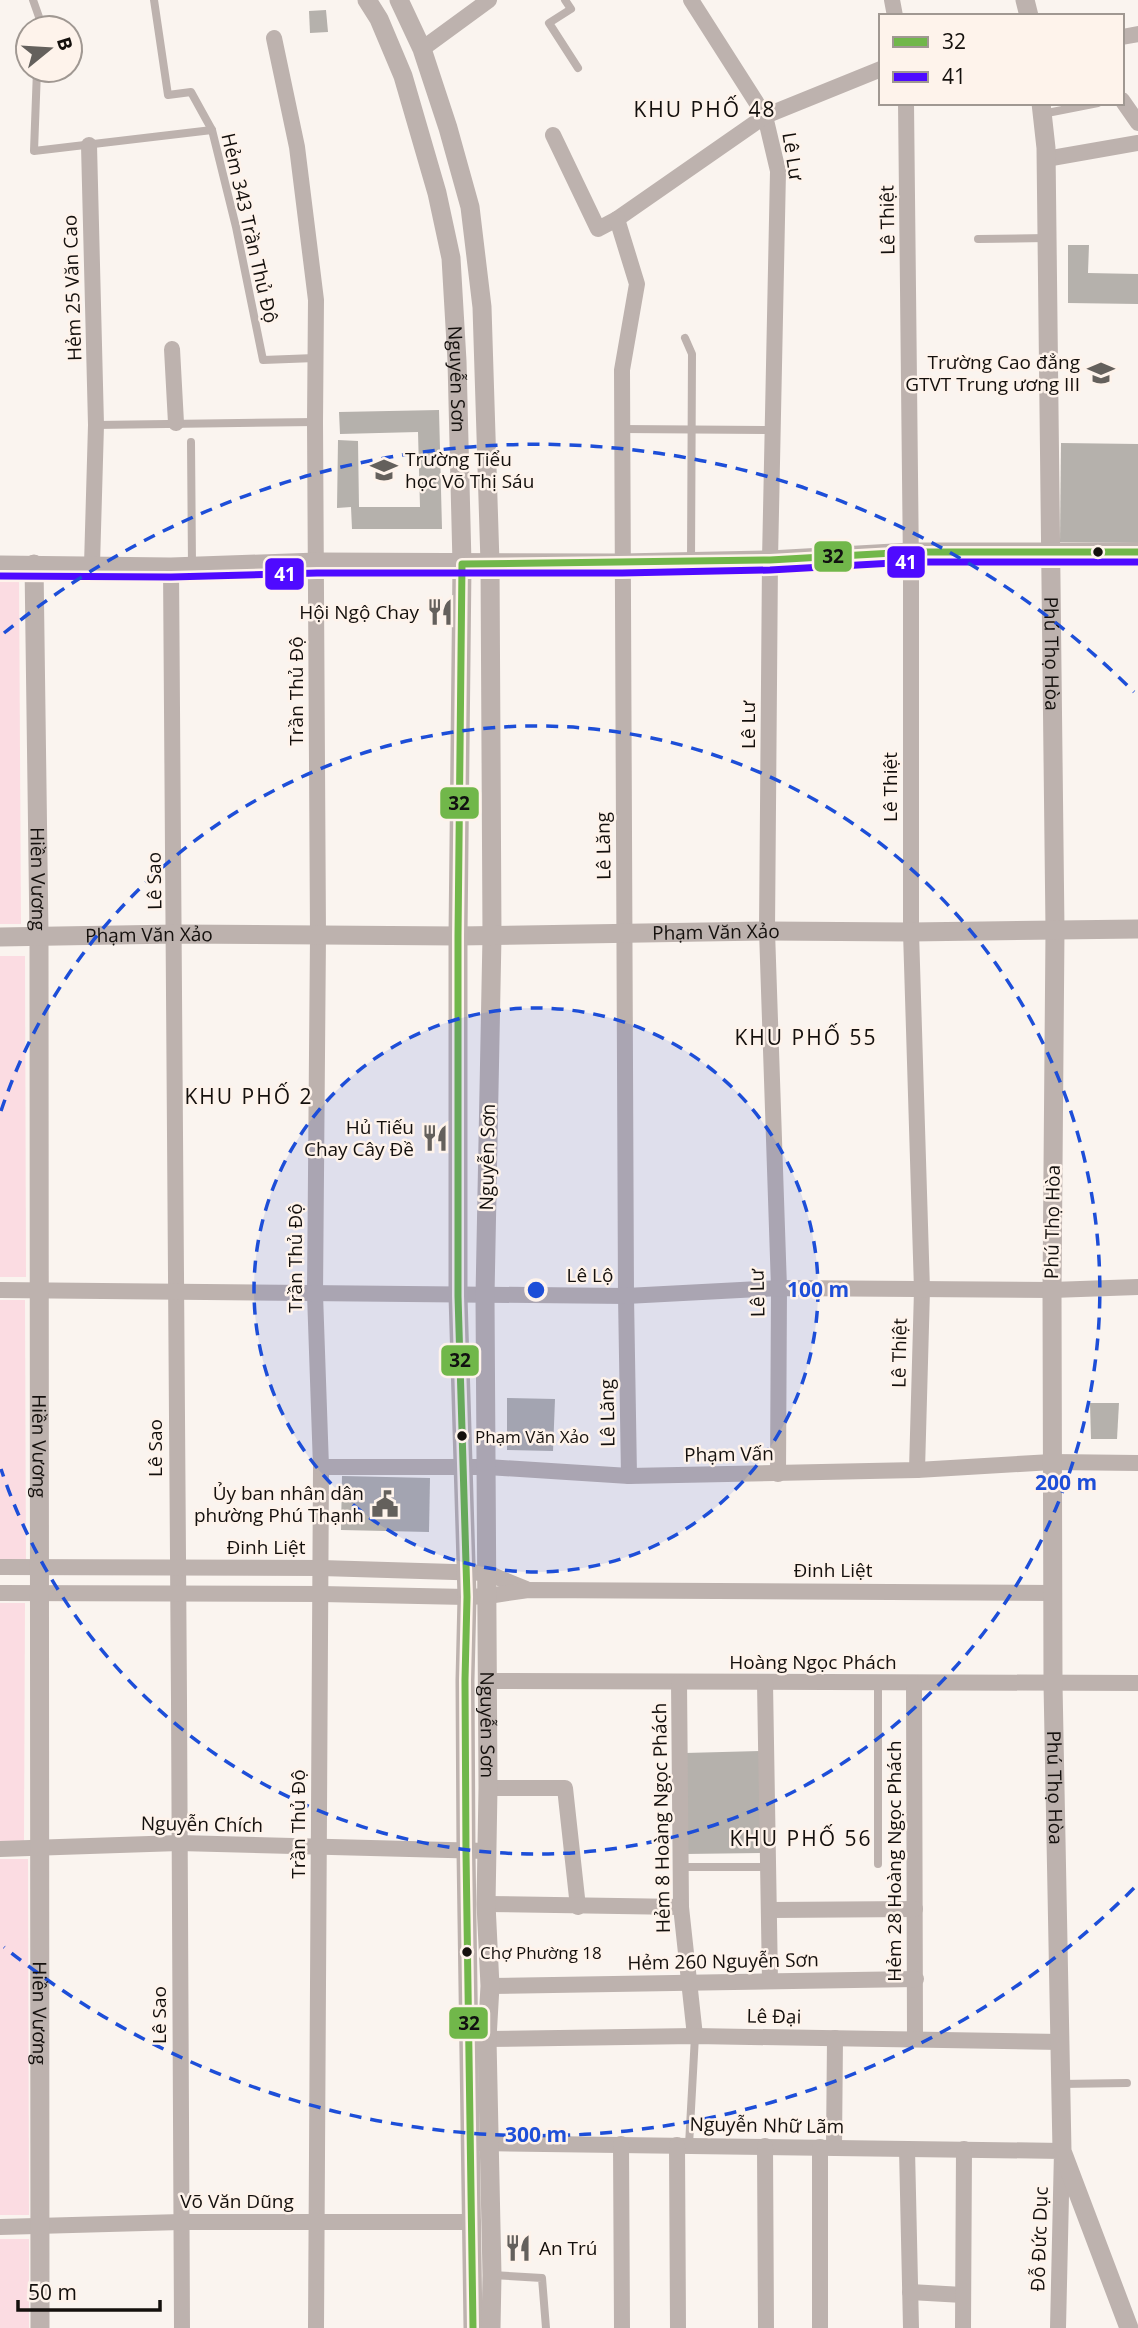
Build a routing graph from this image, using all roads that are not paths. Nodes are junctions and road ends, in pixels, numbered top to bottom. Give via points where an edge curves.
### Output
1 (154, 0) edge
2 (367, 0) edge
3 (399, 0) edge
4 (565, 0) edge
5 (691, 0) edge
6 (487, 1) edge
7 (274, 38) dead end
8 (422, 48) junction
9 (578, 68) dead end
10 (879, 70) edge
11 (36, 84) edge
12 (1124, 103) edge
13 (909, 105) edge
14 (1079, 105) edge
15 (1042, 109) edge
16 (765, 116) junction
17 (1138, 123) edge
18 (212, 130) junction
19 (553, 135) dead end
20 (1138, 143) edge
21 (89, 145) junction
22 (1046, 159) junction
23 (617, 219) junction
24 (1047, 238) junction
25 (978, 239) dead end
26 (482, 307) junction
27 (454, 308) junction
28 (685, 338) dead end
29 (172, 349) dead end
30 (315, 358) junction
31 (314, 422) junction
32 (176, 423) junction
33 (96, 425) junction
34 (622, 429) junction
35 (692, 429) junction
36 (773, 430) junction
37 (191, 442) dead end
38 (911, 552) junction
39 (1050, 552) junction
40 (1138, 552) edge
41 (770, 560) junction
42 (317, 562) junction
43 (691, 562) junction
44 (490, 563) junction
45 (34, 564) junction
46 (462, 564) junction
47 (622, 564) junction
48 (0, 565) edge
49 (92, 565) junction
50 (191, 566) junction
51 (171, 567) junction
52 (1138, 929) edge
53 (1055, 930) junction
54 (768, 931) junction
55 (911, 932) junction
56 (176, 934) junction
57 (625, 934) junction
58 (39, 935) junction
59 (318, 935) junction
60 (458, 936) junction
61 (492, 936) junction
62 (0, 937) edge
63 (1138, 1287) edge
64 (779, 1288) junction
65 (0, 1290) edge
66 (922, 1290) junction
67 (1052, 1290) junction
68 (39, 1291) junction
69 (176, 1292) junction
70 (315, 1294) junction
71 (458, 1296) junction
72 (485, 1296) junction
73 (625, 1296) junction
74 (1052, 1462) junction
75 (1138, 1463) edge
76 (321, 1467) junction
77 (487, 1467) junction
78 (463, 1469) junction
79 (917, 1471) junction
80 (778, 1474) junction
81 (629, 1476) junction
82 (0, 1567) edge
83 (177, 1568) junction
84 (321, 1568) junction
85 (41, 1569) junction
86 (467, 1573) junction
87 (487, 1573) junction
88 (528, 1590) junction
89 (0, 1593) edge
90 (1053, 1593) junction
91 (40, 1594) junction
92 (179, 1594) junction
93 (321, 1594) junction
94 (488, 1596) junction
95 (467, 1597) junction
96 (488, 1681) junction
97 (679, 1682) junction
98 (765, 1683) junction
99 (878, 1683) junction
100 (914, 1683) junction
101 (1138, 1683) edge
102 (1053, 1684) junction
103 (488, 1788) junction
104 (178, 1843) junction
105 (39, 1847) junction
106 (319, 1848) junction
107 (0, 1849) edge
108 (487, 1851) junction
109 (466, 1852) junction
110 (878, 1864) dead end
111 (680, 1867) junction
112 (767, 1867) junction
113 (486, 1905) junction
114 (578, 1907) junction
115 (681, 1907) junction
116 (915, 1909) junction
117 (770, 1910) junction
118 (916, 1979) junction
119 (770, 1981) junction
120 (690, 1982) junction
121 (489, 1986) junction
122 (695, 2036) junction
123 (835, 2038) junction
124 (487, 2039) junction
125 (915, 2039) junction
126 (1060, 2042) junction
127 (1127, 2083) dead end
128 (1061, 2084) junction
129 (480, 2143) junction
130 (621, 2144) junction
131 (683, 2145) junction
132 (765, 2146) junction
133 (827, 2147) junction
134 (908, 2149) junction
135 (964, 2150) junction
136 (1062, 2151) junction
137 (181, 2222) junction
138 (473, 2222) junction
139 (316, 2223) junction
140 (0, 2227) edge
141 (40, 2227) junction
142 (492, 2275) junction
143 (910, 2292) junction
144 (963, 2295) junction
145 (40, 2328) edge
146 (182, 2328) edge
147 (316, 2328) edge
148 (473, 2328) edge
149 (491, 2328) edge
150 (546, 2328) edge
151 (622, 2328) edge
152 (678, 2328) edge
153 (766, 2328) edge
154 (820, 2328) edge
155 (911, 2328) edge
156 (963, 2328) edge
157 (1058, 2328) edge
158 (1129, 2328) edge

1 - 18 lane, Hẻm 343 Trần Thủ Độ via 168,95 191,92
2 - 27 street, Nguyễn Sơn via 403,76 437,192 451,258
3 - 8 street, Nguyễn Sơn
4 - 9 lane via 571,9 548,23
5 - 16 street, Lê Lư
6 - 8 street
7 - 30 street, Trần Thủ Độ via 302,188 316,300
8 - 26 street, Nguyễn Sơn via 470,207
10 - 16 street
11 - 21 lane via 34,151
12 - 17 street
13 - 38 street, Lê Thiệt
14 - 15 lane
15 - 22 street, Phú Thọ Hòa
16 - 23 street
16 - 36 street, Lê Lư via 778,170
18 - 21 lane
18 - 30 lane, Hẻm 343 Trần Thủ Độ via 263,360
19 - 23 street via 598,229
20 - 22 street
21 - 33 street, Hẻm 25 Văn Cao
22 - 24 street, Phú Thọ Hòa
23 - 34 street, Lê Lăng via 637,284 622,370
24 - 25 lane
24 - 39 street, Phú Thọ Hòa
26 - 27 street
26 - 44 street, Nguyễn Sơn
27 - 46 street, Nguyễn Sơn
28 - 35 lane via 692,354
29 - 32 street
30 - 31 street, Trần Thủ Độ
31 - 32 lane
31 - 42 street, Trần Thủ Độ
32 - 33 lane
33 - 49 street, Hẻm 25 Văn Cao
34 - 35 lane
34 - 47 street, Lê Lăng
35 - 36 lane
35 - 43 lane
36 - 41 street, Lê Lư
37 - 50 lane
38 - 39 street
38 - 41 street
38 - 55 street, Lê Thiệt
39 - 40 street
39 - 53 street, Phú Thọ Hòa
41 - 43 street
41 - 54 street, Lê Lư
42 - 46 street
42 - 50 street
42 - 59 street, Trần Thủ Độ
43 - 47 street
44 - 46 street
44 - 47 street
44 - 61 street, Nguyễn Sơn
45 - 48 street
45 - 49 street
45 - 58 street, Hiền Vương
46 - 60 street, Nguyễn Sơn
47 - 57 street, Lê Lăng
49 - 51 street
50 - 51 street
51 - 56 street, Lê Sao
52 - 53 street, Phạm Văn Xảo
53 - 55 street, Phạm Văn Xảo
53 - 67 street, Phú Thọ Hòa
54 - 55 street, Phạm Văn Xảo
54 - 57 street, Phạm Văn Xảo
54 - 64 street, Lê Lư
55 - 66 street, Lê Thiệt
56 - 58 street, Phạm Văn Xảo
56 - 59 street, Phạm Văn Xảo
56 - 69 street, Lê Sao
57 - 61 street, Phạm Văn Xảo
57 - 73 street, Lê Lăng
58 - 62 street, Phạm Văn Xảo
58 - 68 street, Hiền Vương
59 - 60 street, Phạm Văn Xảo
59 - 70 street, Trần Thủ Độ
60 - 61 street, Phạm Văn Xảo
60 - 71 street, Nguyễn Sơn
61 - 72 street, Nguyễn Sơn
63 - 67 street, Lê Lộ
64 - 66 street, Lê Lộ
64 - 73 street, Lê Lộ
64 - 80 street, Lê Lư
65 - 68 street, Lê Lộ
66 - 67 street, Lê Lộ
66 - 79 street, Lê Thiệt
67 - 74 street, Phú Thọ Hòa
68 - 69 street, Lê Lộ
68 - 85 street, Hiền Vương
69 - 70 street, Lê Lộ
69 - 83 street, Lê Sao
70 - 71 street, Lê Lộ
70 - 76 street, Trần Thủ Độ
71 - 72 street, Lê Lộ
71 - 78 street, Nguyễn Sơn
72 - 73 street, Lê Lộ
72 - 77 street, Nguyễn Sơn
73 - 81 street, Lê Lăng
74 - 75 street, Phạm Vấn
74 - 79 street, Phạm Vấn
74 - 90 street, Phú Thọ Hòa
76 - 78 street, Phạm Vấn
76 - 84 street, Trần Thủ Độ
77 - 78 street, Phạm Vấn
77 - 81 street, Phạm Vấn
77 - 87 street, Nguyễn Sơn
78 - 86 street, Nguyễn Sơn
79 - 80 street, Phạm Vấn
80 - 81 street, Phạm Vấn
82 - 85 street, Đinh Liệt
83 - 84 street, Đinh Liệt
83 - 85 street, Đinh Liệt
83 - 92 street, Lê Sao
84 - 86 street, Đinh Liệt
84 - 93 street, Trần Thủ Độ
85 - 91 street, Hiền Vương
86 - 87 street, Đinh Liệt
86 - 95 street, Nguyễn Sơn
87 - 88 street, Đinh Liệt
87 - 94 street, Nguyễn Sơn
88 - 90 street, Đinh Liệt
88 - 94 street, Đinh Liệt
89 - 91 street, Đinh Liệt
90 - 102 street, Phú Thọ Hòa
91 - 92 street, Đinh Liệt
91 - 105 street, Hiền Vương
92 - 93 street, Đinh Liệt
92 - 104 street, Lê Sao
93 - 95 street, Đinh Liệt
93 - 106 street, Trần Thủ Độ
94 - 95 street, Đinh Liệt
94 - 96 street, Nguyễn Sơn
95 - 109 street, Nguyễn Sơn
96 - 97 street, Hoàng Ngọc Phách
96 - 103 street, Nguyễn Sơn
97 - 98 street, Hoàng Ngọc Phách
97 - 111 street, Hẻm 8 Hoàng Ngọc Phách
98 - 99 street, Hoàng Ngọc Phách
98 - 112 street
99 - 100 street, Hoàng Ngọc Phách
99 - 110 lane
100 - 102 street, Hoàng Ngọc Phách
100 - 116 street, Hẻm 28 Hoàng Ngọc Phách
101 - 102 street, Hoàng Ngọc Phách
102 - 126 street, Phú Thọ Hòa
103 - 108 street, Nguyễn Sơn
103 - 114 street via 565,1788
104 - 105 street, Nguyễn Chích
104 - 106 street, Nguyễn Chích
104 - 137 street, Lê Sao
105 - 107 street, Nguyễn Chích
105 - 141 street, Hiền Vương
106 - 109 street, Nguyễn Chích
106 - 139 street, Trần Thủ Độ
108 - 109 street, Nguyễn Chích
108 - 113 street, Nguyễn Sơn
109 - 129 street, Nguyễn Sơn
111 - 112 lane
111 - 115 street, Hẻm 8 Hoàng Ngọc Phách
112 - 117 street
113 - 114 street
113 - 121 street, Nguyễn Sơn
114 - 115 street
115 - 120 street, Hẻm 8 Hoàng Ngọc Phách
116 - 117 street
116 - 118 street, Hẻm 28 Hoàng Ngọc Phách
117 - 119 street
118 - 119 street, Hẻm 260 Nguyễn Sơn
118 - 125 street, Hẻm 28 Hoàng Ngọc Phách
119 - 120 street, Hẻm 260 Nguyễn Sơn
120 - 121 street, Hẻm 260 Nguyễn Sơn
120 - 122 street, Hẻm 8 Hoàng Ngọc Phách
121 - 124 street, Nguyễn Sơn
122 - 123 street, Lê Đại
122 - 124 street, Lê Đại
122 - 131 lane
123 - 125 street, Lê Đại
123 - 133 street
124 - 129 street, Nguyễn Sơn
125 - 126 street, Lê Đại
126 - 128 street, Phú Thọ Hòa
127 - 128 lane
128 - 136 street, Phú Thọ Hòa
129 - 130 street, Nguyễn Nhữ Lãm
129 - 138 street, Nguyễn Sơn
129 - 142 street, Nguyễn Sơn
130 - 131 street, Nguyễn Nhữ Lãm
130 - 151 street
131 - 132 street, Nguyễn Nhữ Lãm
131 - 152 street
132 - 133 street, Nguyễn Nhữ Lãm
132 - 153 street
133 - 134 street, Nguyễn Nhữ Lãm
133 - 154 street
134 - 135 street, Nguyễn Nhữ Lãm
134 - 143 street
135 - 136 street, Nguyễn Nhữ Lãm
135 - 144 street
136 - 157 street, Đỗ Đức Dục
136 - 158 street, Phú Thọ Hòa
137 - 139 street, Võ Văn Dũng
137 - 141 street, Võ Văn Dũng
137 - 146 street, Lê Sao
138 - 139 street, Võ Văn Dũng
138 - 148 street, Nguyễn Sơn
139 - 147 street, Trần Thủ Độ
140 - 141 street, Võ Văn Dũng
141 - 145 street, Hiền Vương
142 - 149 street, Nguyễn Sơn
142 - 150 lane via 542,2278
143 - 144 street
143 - 155 street
144 - 156 street

